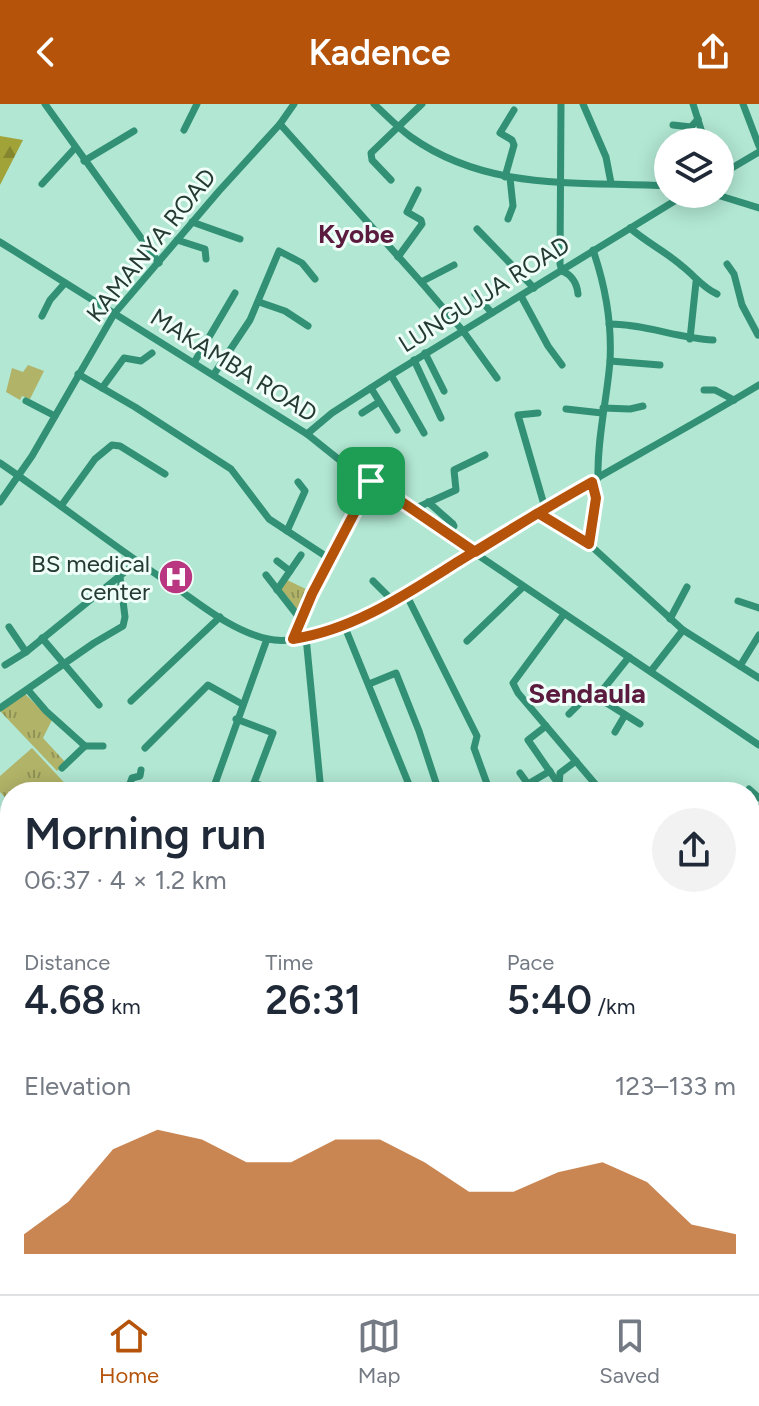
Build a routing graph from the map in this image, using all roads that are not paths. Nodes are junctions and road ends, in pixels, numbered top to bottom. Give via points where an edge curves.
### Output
1 (45, 104) edge
2 (197, 104) edge
3 (294, 104) edge
4 (374, 104) edge
5 (422, 104) edge
6 (561, 104) edge
7 (583, 104) edge
8 (693, 104) edge
9 (743, 104) edge
10 (514, 110) dead end
11 (698, 119) junction
12 (280, 124) junction
13 (673, 125) dead end
14 (398, 126) junction
15 (701, 128) edge
16 (184, 130) dead end
17 (134, 131) dead end
18 (75, 148) junction
19 (759, 149) edge
20 (84, 161) junction
21 (734, 166) edge
22 (508, 178) junction
23 (391, 180) dead end
24 (561, 182) junction
25 (611, 183) junction
26 (42, 184) dead end
27 (654, 185) edge
28 (418, 190) dead end
29 (734, 200) edge
30 (663, 208) edge
31 (759, 208) edge
32 (508, 219) dead end
33 (192, 222) junction
34 (630, 228) junction
35 (477, 229) dead end
36 (240, 239) dead end
37 (177, 240) junction
38 (0, 242) edge
39 (593, 250) junction
40 (398, 257) junction
41 (206, 259) dead end
42 (159, 263) junction
43 (727, 264) dead end
44 (454, 265) dead end
45 (562, 271) junction
46 (315, 279) dead end
47 (421, 282) junction
48 (696, 282) junction
49 (65, 283) junction
50 (534, 288) junction
51 (475, 294) dead end
52 (578, 294) dead end
53 (717, 294) dead end
54 (233, 296) dead end
55 (521, 296) junction
56 (259, 302) junction
57 (492, 313) junction
58 (114, 314) junction
59 (42, 316) dead end
60 (609, 324) junction
61 (308, 326) dead end
62 (463, 331) junction
63 (759, 335) edge
64 (690, 339) junction
65 (713, 340) dead end
66 (152, 353) dead end
67 (425, 353) junction
68 (414, 360) junction
69 (195, 361) junction
70 (610, 361) junction
71 (562, 365) dead end
72 (660, 365) dead end
73 (78, 374) junction
74 (214, 374) junction
75 (391, 375) junction
76 (497, 378) dead end
77 (759, 385) edge
78 (102, 388) junction
79 (371, 388) junction
80 (704, 390) dead end
81 (444, 391) dead end
82 (734, 400) junction
83 (26, 401) dead end
84 (379, 402) junction
85 (643, 406) dead end
86 (566, 409) dead end
87 (603, 410) junction
88 (362, 413) dead end
89 (538, 413) dead end
90 (55, 416) junction
91 (441, 418) dead end
92 (397, 430) dead end
93 (424, 433) dead end
94 (307, 434) junction
95 (485, 455) dead end
96 (0, 463) edge
97 (165, 474) dead end
98 (19, 476) junction
99 (595, 480) junction
100 (371, 481) junction
101 (298, 482) dead end
102 (0, 502) edge
103 (428, 502) junction
104 (61, 506) junction
105 (414, 509) junction
106 (542, 510) junction
107 (287, 531) junction
108 (449, 534) junction
109 (589, 544) junction
110 (475, 552) junction
111 (301, 555) dead end
112 (330, 559) junction
113 (277, 561) dead end
114 (137, 562) junction
115 (290, 571) junction
116 (266, 575) dead end
117 (120, 577) junction
118 (373, 581) dead end
119 (523, 587) junction
120 (687, 587) dead end
121 (277, 590) junction
122 (406, 594) junction
123 (393, 601) junction
124 (738, 601) dead end
125 (759, 608) edge
126 (564, 614) junction
127 (220, 617) junction
128 (670, 619) junction
129 (301, 620) junction
130 (344, 625) junction
131 (9, 627) dead end
132 (683, 630) junction
133 (759, 635) edge
134 (306, 637) junction
135 (42, 638) junction
136 (267, 639) junction
137 (293, 639) junction
138 (467, 641) dead end
139 (26, 652) junction
140 (629, 657) junction
141 (5, 665) dead end
142 (63, 665) junction
143 (740, 666) junction
144 (651, 671) junction
145 (759, 678) edge
146 (369, 684) junction
147 (28, 690) junction
148 (597, 697) junction
149 (131, 701) dead end
150 (242, 704) junction
151 (99, 705) dead end
152 (0, 708) edge
153 (569, 714) dead end
154 (625, 715) junction
155 (236, 719) junction
156 (640, 724) dead end
157 (546, 726) junction
158 (615, 732) dead end
159 (759, 745) edge
160 (85, 746) junction
161 (103, 746) dead end
162 (145, 748) dead end
163 (576, 761) junction
164 (62, 768) dead end
165 (141, 770) dead end
166 (550, 771) junction
167 (520, 773) dead end
168 (131, 782) edge
169 (215, 782) edge
170 (254, 782) edge
171 (320, 782) edge
172 (408, 782) edge
173 (436, 782) edge
174 (486, 782) edge
175 (527, 782) edge
176 (531, 782) edge
177 (557, 782) edge
178 (561, 782) edge
179 (594, 782) edge

1 - 18 street
2 - 16 street
3 - 12 street, KAMANYA ROAD
4 - 14 street
5 - 14 street
6 - 24 street
7 - 25 street
8 - 11 street
9 - 19 street
10 - 22 street via 500,133 514,145
11 - 13 street via 691,127
11 - 15 street
12 - 33 street, KAMANYA ROAD
12 - 40 street
14 - 22 street via 438,154
14 - 23 street via 370,155
17 - 20 street
18 - 20 street
18 - 26 street
19 - 21 street
20 - 42 street
22 - 24 street
22 - 32 street via 513,206
24 - 25 street
24 - 45 street
25 - 27 street
28 - 40 street via 407,212 422,224
29 - 31 street
30 - 34 street, LUNGUJJA ROAD
33 - 36 street
33 - 37 street, KAMANYA ROAD
34 - 39 street, LUNGUJJA ROAD
34 - 48 street
35 - 50 street
37 - 41 street via 205,249
37 - 42 street, KAMANYA ROAD
38 - 49 street, MAKAMBA ROAD
39 - 45 street, LUNGUJJA ROAD
39 - 60 street
40 - 47 street
42 - 58 street, KAMANYA ROAD
43 - 63 street
44 - 47 street
45 - 50 street, LUNGUJJA ROAD
45 - 52 street via 574,281
46 - 56 street via 302,263 279,251
47 - 62 street
48 - 53 street
48 - 64 street
49 - 58 street, MAKAMBA ROAD
49 - 59 street
50 - 55 street, LUNGUJJA ROAD
51 - 57 street
54 - 69 street
55 - 57 street, LUNGUJJA ROAD
55 - 71 street
56 - 61 street
56 - 74 street
57 - 62 street, LUNGUJJA ROAD
58 - 69 street, MAKAMBA ROAD
58 - 73 street, KAMANYA ROAD
60 - 64 street via 633,324
60 - 70 street
62 - 67 street, LUNGUJJA ROAD
62 - 76 street
64 - 65 street
66 - 78 street via 140,361 124,358
67 - 68 street, LUNGUJJA ROAD
67 - 81 street
68 - 75 street, LUNGUJJA ROAD
68 - 91 street
69 - 74 street, MAKAMBA ROAD
70 - 72 street
70 - 87 street
73 - 78 street
73 - 90 street, KAMANYA ROAD
74 - 94 street, MAKAMBA ROAD
75 - 79 street, LUNGUJJA ROAD
75 - 93 street
77 - 82 street
78 - 107 street via 231,469 265,514
79 - 84 street
79 - 94 street, LUNGUJJA ROAD
80 - 82 street
82 - 99 street
83 - 90 street
84 - 88 street
84 - 92 street
85 - 87 street
86 - 87 street
87 - 99 street
89 - 106 street via 518,415
90 - 98 street, KAMANYA ROAD
94 - 100 street, MAKAMBA ROAD
95 - 103 street via 454,470 456,490
96 - 98 street
97 - 104 street via 112,445 95,459
98 - 102 street, KAMANYA ROAD
98 - 104 street
99 - 106 street
99 - 109 street
100 - 105 street, MAKAMBA ROAD
100 - 112 street
101 - 107 street via 305,491
103 - 105 street
103 - 108 street via 453,524
104 - 114 street
105 - 108 street, MAKAMBA ROAD
106 - 109 street
106 - 110 street
107 - 112 street
108 - 110 street, MAKAMBA ROAD
109 - 128 street
110 - 119 street, MAKAMBA ROAD
110 - 122 street
111 - 115 street
112 - 129 street
113 - 115 street
114 - 117 street
114 - 127 street
115 - 121 street
116 - 121 street
117 - 135 street
117 - 142 street via 123,626
118 - 123 street
119 - 126 street, MAKAMBA ROAD
119 - 138 street
120 - 128 street
121 - 129 street
122 - 123 street
122 - 174 street via 477,736 474,748
123 - 130 street
124 - 125 street
126 - 140 street, MAKAMBA ROAD
126 - 157 street via 513,683
127 - 136 street
127 - 149 street
128 - 132 street
129 - 137 street
130 - 134 street
130 - 146 street
131 - 139 street
132 - 143 street
132 - 144 street
133 - 143 street
134 - 137 street
134 - 171 street
135 - 139 street
135 - 142 street
136 - 137 street
136 - 150 street
139 - 141 street
140 - 144 street, MAKAMBA ROAD
140 - 148 street
142 - 147 street
142 - 151 street
143 - 145 street
144 - 159 street, MAKAMBA ROAD
146 - 172 street
146 - 173 street via 396,673
147 - 152 street
147 - 160 street
148 - 153 street
148 - 154 street
150 - 155 street
150 - 162 street via 207,685
154 - 156 street
154 - 158 street
155 - 169 street
155 - 170 street via 273,733
157 - 163 street
157 - 166 street via 528,740
160 - 161 street
160 - 164 street
163 - 178 street via 560,773
163 - 179 street
165 - 168 street
166 - 176 street
166 - 177 street
167 - 175 street

